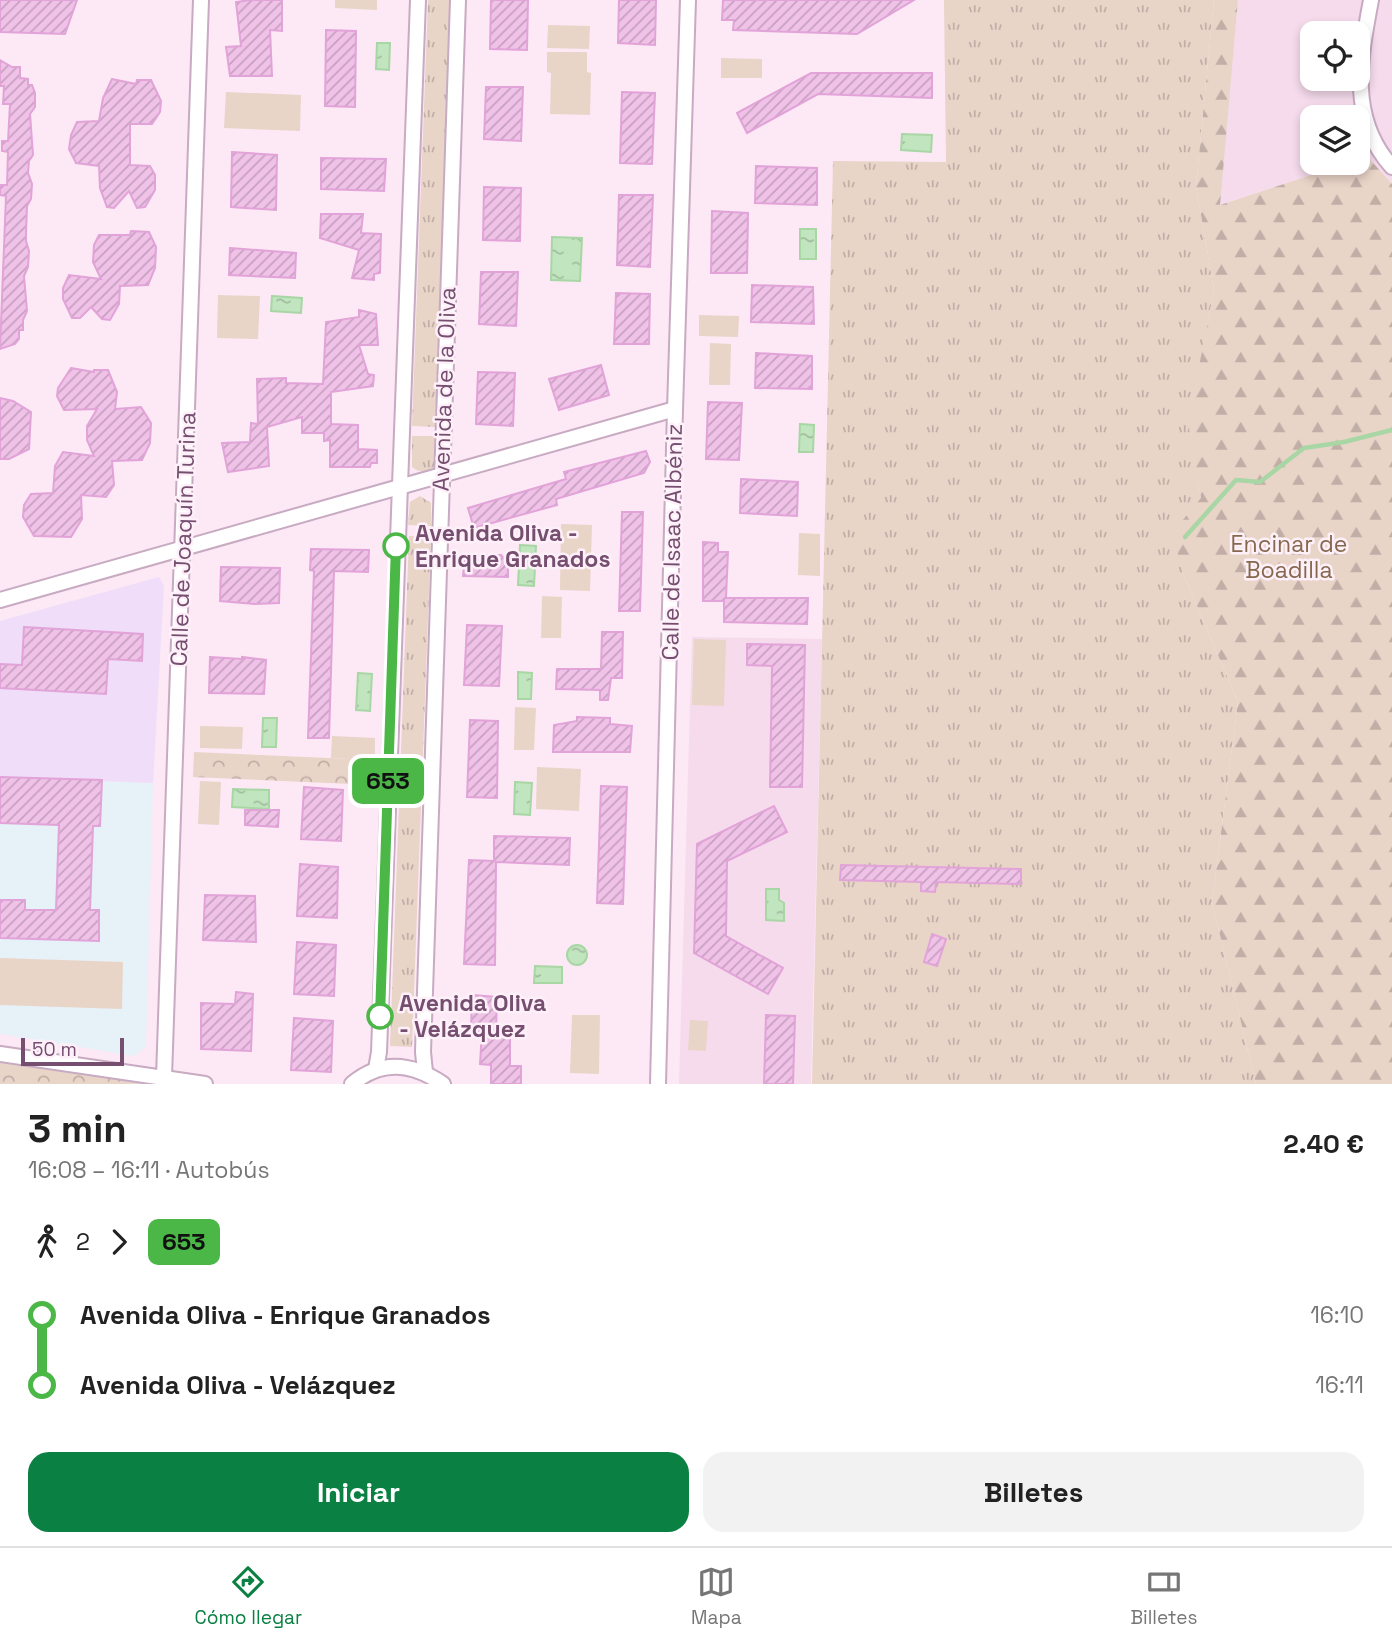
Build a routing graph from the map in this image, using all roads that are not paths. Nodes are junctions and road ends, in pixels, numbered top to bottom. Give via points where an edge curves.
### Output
1 (201, 0) edge
2 (418, 0) edge
3 (458, 0) edge
4 (688, 0) edge
5 (1371, 0) edge
6 (1392, 167) edge
7 (675, 409) junction
8 (442, 476) junction
9 (398, 487) junction
10 (182, 548) junction
11 (0, 600) edge
12 (0, 1054) edge
13 (376, 1069) junction
14 (425, 1072) junction
15 (164, 1077) junction
16 (205, 1084) edge
17 (352, 1084) edge
18 (443, 1084) edge
19 (658, 1084) edge

1 - 10 street, Calle de Joaquín Turina
2 - 9 street, Avenida de la Oliva
3 - 8 street, Avenida de la Oliva
4 - 7 street, Calle de Isaac Albéniz
5 - 6 street via 1361,104 1379,153
7 - 8 street
7 - 19 street, Calle de Isaac Albéniz
8 - 9 street
8 - 14 street, Avenida de la Oliva
9 - 10 street
9 - 13 street, Avenida de la Oliva
10 - 11 street
10 - 15 street, Calle de Joaquín Turina
12 - 15 street
13 - 14 street via 401,1066
13 - 17 street
14 - 18 street
15 - 16 street

